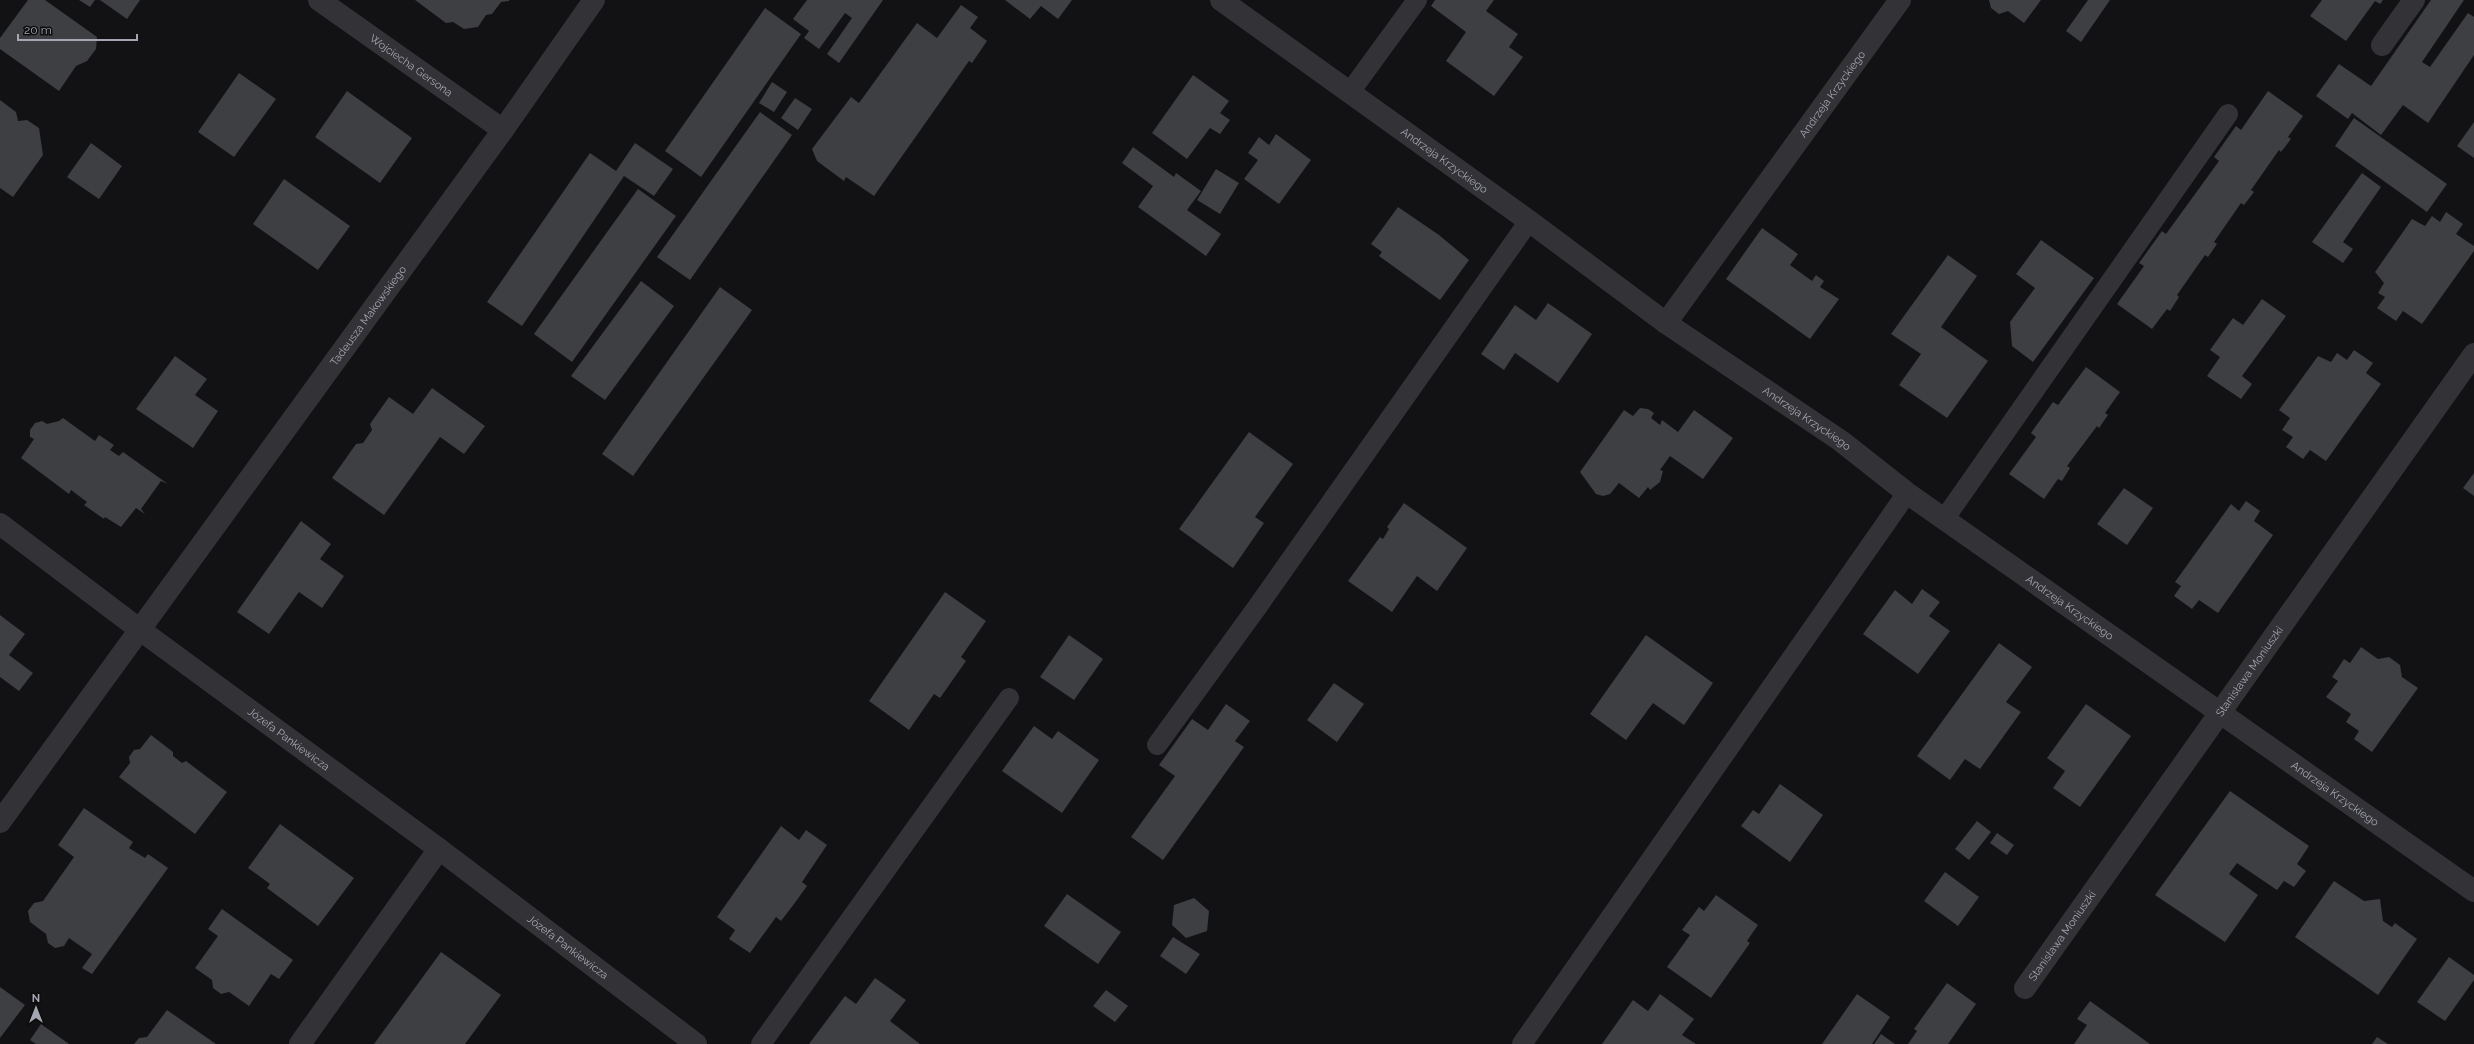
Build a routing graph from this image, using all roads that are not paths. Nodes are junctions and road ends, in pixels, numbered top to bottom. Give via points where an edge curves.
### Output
1 (319, 0) edge
2 (594, 0) edge
3 (1221, 0) edge
4 (1418, 0) edge
5 (1900, 0) edge
6 (2414, 0) edge
7 (2382, 45) dead end
8 (1350, 92) junction
9 (2228, 114) dead end
10 (503, 130) junction
11 (1529, 221) junction
12 (1666, 323) junction
13 (2474, 354) edge
14 (1907, 493) junction
15 (1945, 518) junction
16 (0, 524) edge
17 (139, 629) junction
18 (1009, 698) dead end
19 (2221, 712) junction
20 (1156, 745) dead end
21 (0, 822) edge
22 (439, 849) junction
23 (2474, 891) edge
24 (2025, 988) dead end
25 (300, 1044) edge
26 (696, 1044) edge
27 (761, 1044) edge
28 (1522, 1044) edge

1 - 10 street, Wojciecha Gersona
2 - 10 street, Tadeusza Makowskiego
3 - 8 street, Andrzeja Krzyckiego
4 - 8 lane
5 - 12 street, Andrzeja Krzyckiego
6 - 7 street
8 - 11 street, Andrzeja Krzyckiego
9 - 15 lane
10 - 17 street, Tadeusza Makowskiego
11 - 12 street, Andrzeja Krzyckiego
11 - 20 lane via 1267,593
12 - 14 street, Andrzeja Krzyckiego via 1841,440
13 - 19 street, Stanisława Moniuszki
14 - 15 street, Andrzeja Krzyckiego
14 - 28 lane
15 - 19 street, Andrzeja Krzyckiego
16 - 17 street, Józefa Pankiewicza
17 - 21 street
17 - 22 street, Józefa Pankiewicza
18 - 27 lane
19 - 23 street, Andrzeja Krzyckiego
19 - 24 street, Stanisława Moniuszki
22 - 25 street
22 - 26 street, Józefa Pankiewicza

